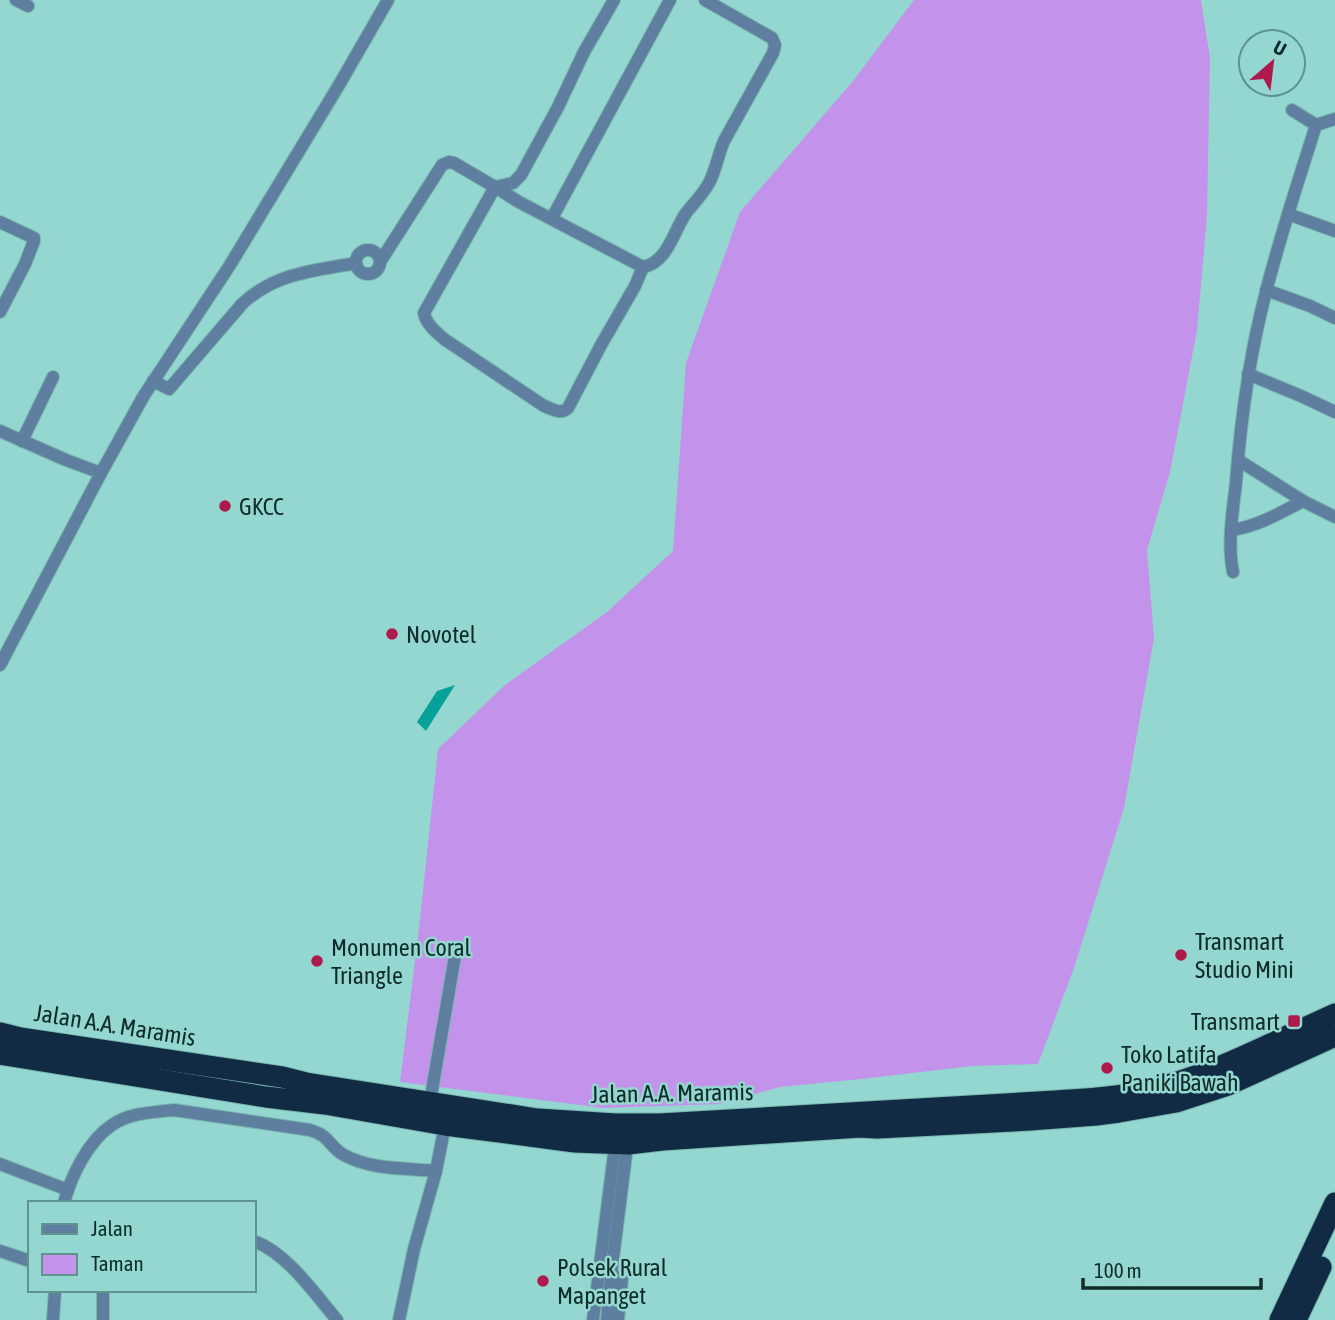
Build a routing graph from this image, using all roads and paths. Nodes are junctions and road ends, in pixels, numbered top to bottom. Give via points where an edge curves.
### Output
1 (388, 0) edge
2 (614, 0) edge
3 (670, 0) edge
4 (705, 0) edge
5 (1292, 110) dead end
6 (1325, 122) edge
7 (1335, 131) edge
8 (495, 187) junction
9 (1288, 215) junction
10 (552, 218) junction
11 (0, 222) edge
12 (1335, 230) edge
13 (643, 267) junction
14 (1266, 290) junction
15 (0, 312) edge
16 (1335, 318) edge
17 (1248, 374) junction
18 (53, 377) dead end
19 (153, 381) junction
20 (1335, 412) edge
21 (0, 431) edge
22 (22, 441) junction
23 (1238, 460) junction
24 (101, 473) junction
25 (1303, 501) junction
26 (1335, 517) edge
27 (1232, 530) junction
28 (1233, 572) dead end
29 (0, 665) edge
30 (456, 950) dead end
31 (1335, 1014) edge
32 (0, 1033) edge
33 (1335, 1036) edge
34 (0, 1054) edge
35 (430, 1102) junction
36 (298, 1114) junction
37 (445, 1125) junction
38 (622, 1134) junction
39 (0, 1164) edge
40 (436, 1171) junction
41 (68, 1189) junction
42 (65, 1201) edge
43 (1335, 1203) edge
44 (1335, 1236) edge
45 (256, 1242) edge
46 (0, 1251) edge
47 (28, 1260) edge
48 (611, 1276) junction
49 (55, 1292) edge
50 (103, 1292) edge
51 (53, 1320) edge
52 (103, 1320) edge
53 (337, 1320) edge
54 (398, 1320) edge
55 (593, 1320) edge
56 (607, 1320) edge
57 (618, 1320) edge
58 (1280, 1320) edge
59 (1296, 1320) edge

1 - 19 street via 230,265
2 - 8 street via 521,174 513,183
3 - 10 street
4 - 13 street via 772,38 774,53 724,141 704,192 686,213 664,254 653,265
5 - 6 street
6 - 7 street
6 - 9 street
8 - 10 street
8 - 13 street via 424,315 444,339 544,406 559,412 568,408
8 - 19 street via 454,163 442,165 380,262 375,253 365,251 355,263 266,284 242,304 169,389
9 - 12 street
9 - 14 street
10 - 13 street
11 - 15 street via 34,238
14 - 16 street
14 - 17 street
17 - 20 street
17 - 23 street
18 - 22 street
19 - 24 street
21 - 22 street
22 - 24 street
23 - 25 street
23 - 27 street
24 - 29 street
25 - 26 street
25 - 27 street via 1267,520
27 - 28 street
30 - 35 street
31 - 38 highway, Jalan A.A. Maramis via 1215,1069 1140,1093 660,1124
32 - 35 highway, Jalan A.A. Maramis
33 - 38 highway via 1227,1085 1176,1102 1119,1112 662,1140
34 - 36 highway via 265,1097
35 - 38 highway, Jalan A.A. Maramis
36 - 37 highway
36 - 40 street via 341,1154 360,1162
36 - 41 street via 210,1117 174,1110 129,1117 95,1141
37 - 38 highway via 575,1142
37 - 40 street
38 - 48 street
38 - 55 street
39 - 41 street
40 - 54 street
41 - 42 street
43 - 58 highway
44 - 59 highway
45 - 53 street via 296,1273
46 - 47 street
48 - 56 street
48 - 57 street via 622,1279
49 - 51 street
50 - 52 street

